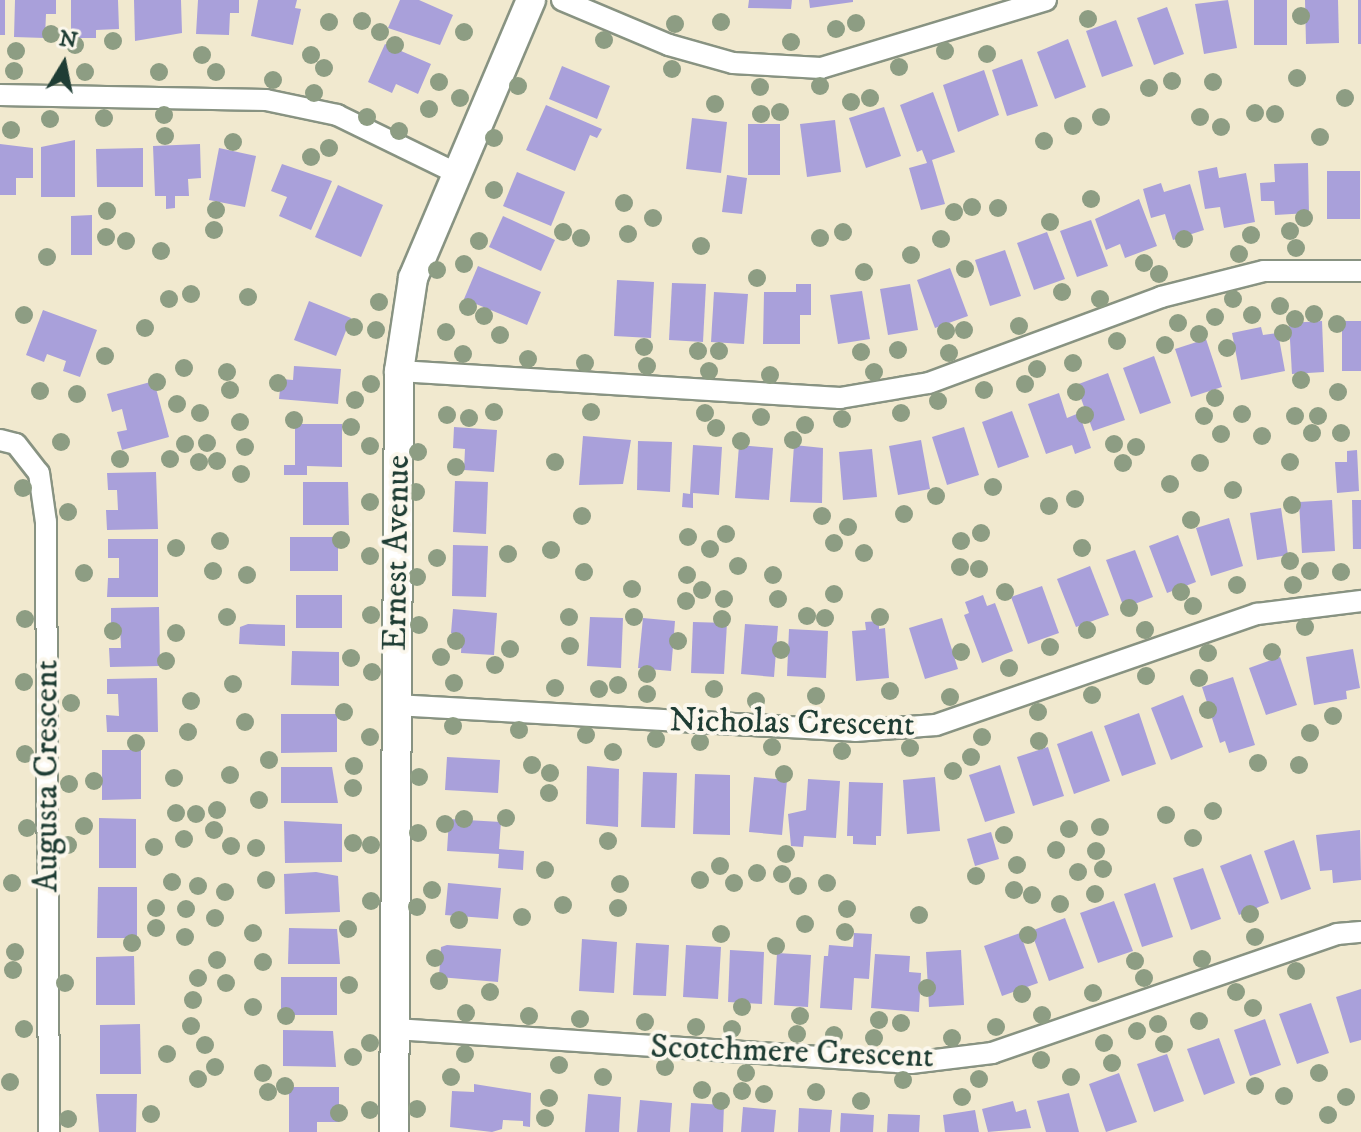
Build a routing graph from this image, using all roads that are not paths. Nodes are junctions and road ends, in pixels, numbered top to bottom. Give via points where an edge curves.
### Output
1 (531, 0) edge
2 (562, 0) edge
3 (1046, 0) edge
4 (0, 95) edge
5 (454, 172) junction
6 (1361, 271) edge
7 (399, 371) junction
8 (0, 440) edge
9 (1361, 601) edge
10 (395, 705) junction
11 (1361, 932) edge
12 (395, 1029) junction
13 (49, 1132) edge
14 (394, 1132) edge

1 - 5 street, Ernest Avenue
2 - 3 street via 669,45 733,63 821,68
4 - 5 street via 266,100 337,115
5 - 7 street, Ernest Avenue via 413,278
6 - 7 street via 1264,271 1161,297 929,383 840,398
7 - 10 street, Ernest Avenue
8 - 13 street, Augusta Crescent via 16,444 39,473 46,522
9 - 10 street, Nicholas Crescent via 1257,614 936,725 855,731
10 - 12 street, Ernest Avenue
11 - 12 street, Scotchmere Crescent via 1337,934 992,1053 911,1063
12 - 14 street, Ernest Avenue

